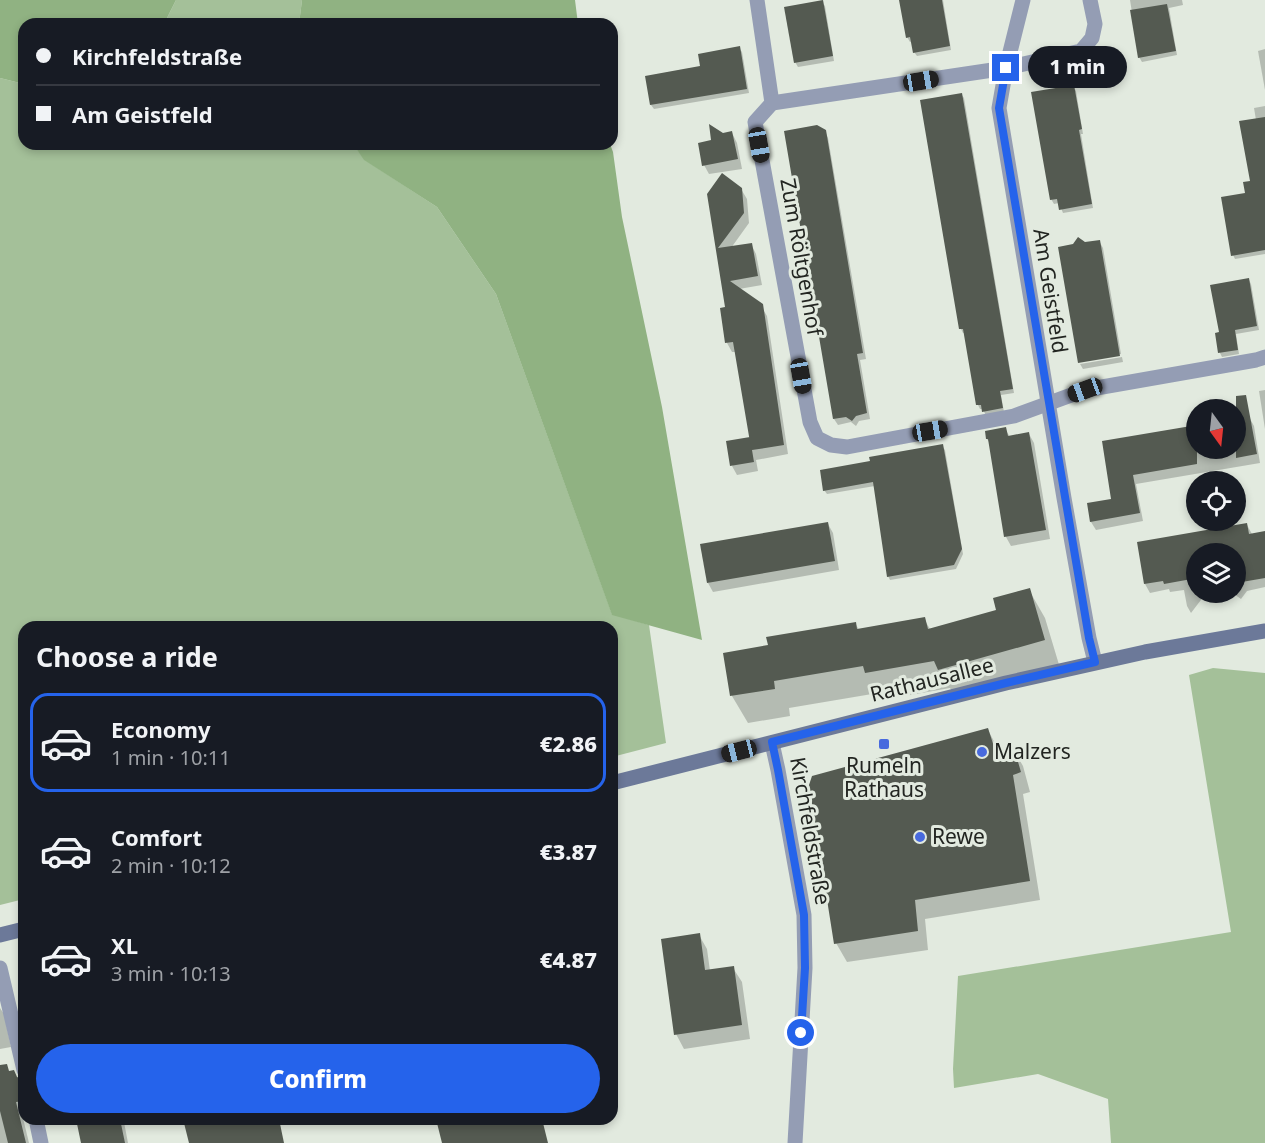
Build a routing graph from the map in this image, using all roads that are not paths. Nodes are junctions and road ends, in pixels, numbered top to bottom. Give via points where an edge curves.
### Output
1 (757, 0) edge
2 (1023, 0) edge
3 (1090, 0) edge
4 (1006, 68) junction
5 (772, 104) junction
6 (1265, 357) edge
7 (1048, 404) junction
8 (1265, 631) edge
9 (1095, 662) junction
10 (772, 742) junction
11 (618, 781) edge
12 (18, 930) edge
13 (0, 935) edge
14 (0, 968) edge
15 (18, 1044) edge
16 (37, 1125) edge
17 (41, 1143) edge
18 (795, 1143) edge

1 - 5 street
2 - 4 street, Am Geistfeld
3 - 4 street via 1095,24 1092,38 1081,51
4 - 5 street
4 - 7 street, Am Geistfeld via 999,108
5 - 7 street, Zum Röltgenhof via 755,122 810,422 817,438 847,447 1014,416
6 - 7 street via 1085,390
7 - 9 street, Am Geistfeld
8 - 9 main road, Rathausallee
9 - 10 main road, Rathausallee
10 - 11 main road, Rathausallee
10 - 18 street, Kirchfeldstraße via 804,915 805,968
12 - 13 main road
14 - 15 street
16 - 17 street

